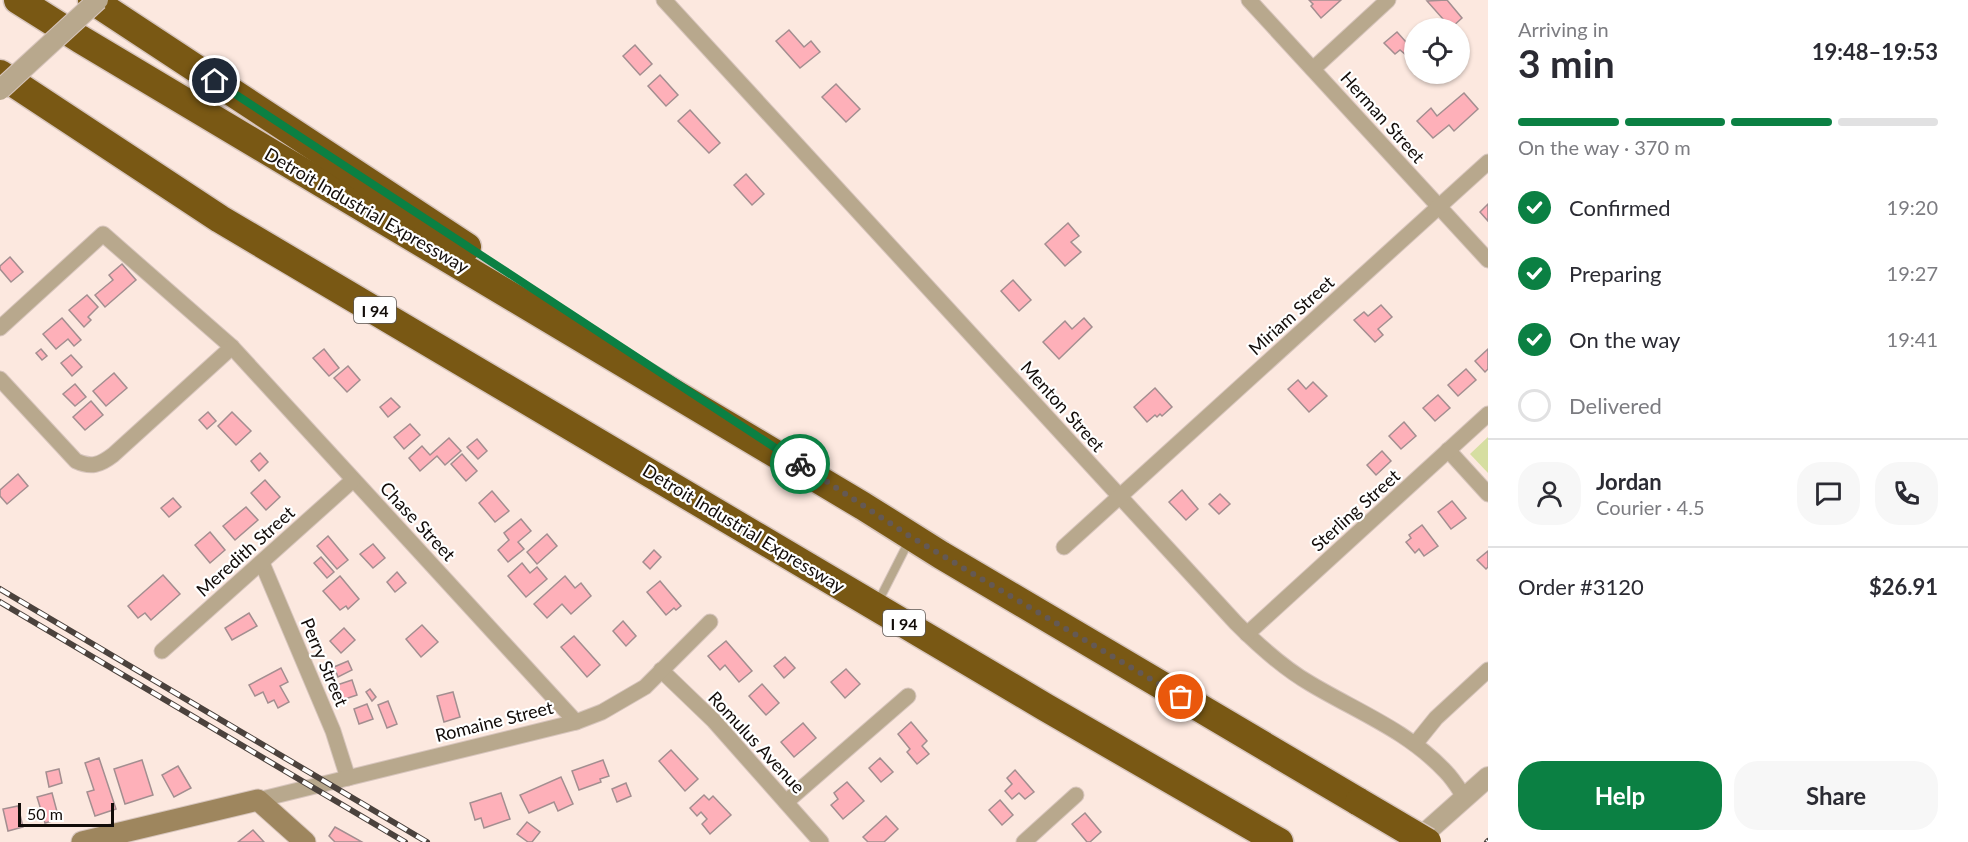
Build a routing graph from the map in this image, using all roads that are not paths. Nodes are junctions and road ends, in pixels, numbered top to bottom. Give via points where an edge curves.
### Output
1 (18, 0) edge
2 (92, 0) edge
3 (664, 0) edge
4 (1249, 0) edge
5 (1388, 0) edge
6 (105, 6) edge
7 (1313, 69) junction
8 (0, 74) edge
9 (0, 90) edge
10 (0, 97) edge
11 (1488, 162) edge
12 (156, 178) junction
13 (1439, 207) junction
14 (1488, 260) edge
15 (0, 328) edge
16 (232, 347) junction
17 (0, 379) edge
18 (1488, 414) edge
19 (1448, 450) junction
20 (353, 480) junction
21 (1488, 494) edge
22 (1120, 497) junction
23 (863, 506) junction
24 (911, 537) junction
25 (1064, 546) dead end
26 (262, 563) junction
27 (876, 606) junction
28 (710, 622) dead end
29 (1247, 634) junction
30 (162, 651) dead end
31 (661, 670) junction
32 (1488, 670) edge
33 (908, 696) dead end
34 (576, 722) junction
35 (1415, 744) junction
36 (1488, 777) edge
37 (348, 778) junction
38 (1076, 795) dead end
39 (1465, 798) junction
40 (258, 800) junction
41 (786, 802) junction
42 (82, 842) edge
43 (305, 842) edge
44 (822, 842) edge
45 (1024, 842) edge
46 (1279, 842) edge
47 (1415, 842) edge
48 (1427, 842) edge

1 - 23 highway, Detroit Industrial Expressway
2 - 6 highway
3 - 22 street, Menton Street
4 - 7 street, Herman Street
5 - 7 street
6 - 9 street, bridge
6 - 23 highway
7 - 13 street, Herman Street
8 - 12 highway, Detroit Industrial Expressway / I 94
10 - 12 highway
11 - 13 street, Miriam Street
12 - 27 highway, Detroit Industrial Expressway / I 94
13 - 14 street, Herman Street
13 - 22 street, Miriam Street
15 - 16 street, Chase Street via 103,234
16 - 17 street via 113,455 92,466 76,461
16 - 20 street, Chase Street
18 - 19 street, Sterling Street
19 - 21 street
19 - 29 street, Sterling Street
20 - 26 street, Meredith Street
20 - 34 street, Chase Street
22 - 25 street, Miriam Street
22 - 29 street, Menton Street
23 - 24 highway, Detroit Industrial Expressway
24 - 27 lane
24 - 48 highway, Detroit Industrial Expressway, bridge
26 - 30 street, Meredith Street
26 - 37 street, Perry Street via 329,722
27 - 46 highway, Detroit Industrial Expressway / I 94
28 - 31 street, Romaine Street
29 - 35 street, Menton Street via 1310,684
31 - 34 street, Romaine Street via 645,687
31 - 41 street, Romulus Avenue via 714,721
32 - 35 street via 1436,718
33 - 41 street
34 - 37 street, Romaine Street
35 - 39 street, Menton Street via 1448,773
36 - 39 street
37 - 40 street, Romaine Street
38 - 45 street
39 - 47 street
40 - 42 main road
40 - 43 main road
41 - 44 street, Romulus Avenue

